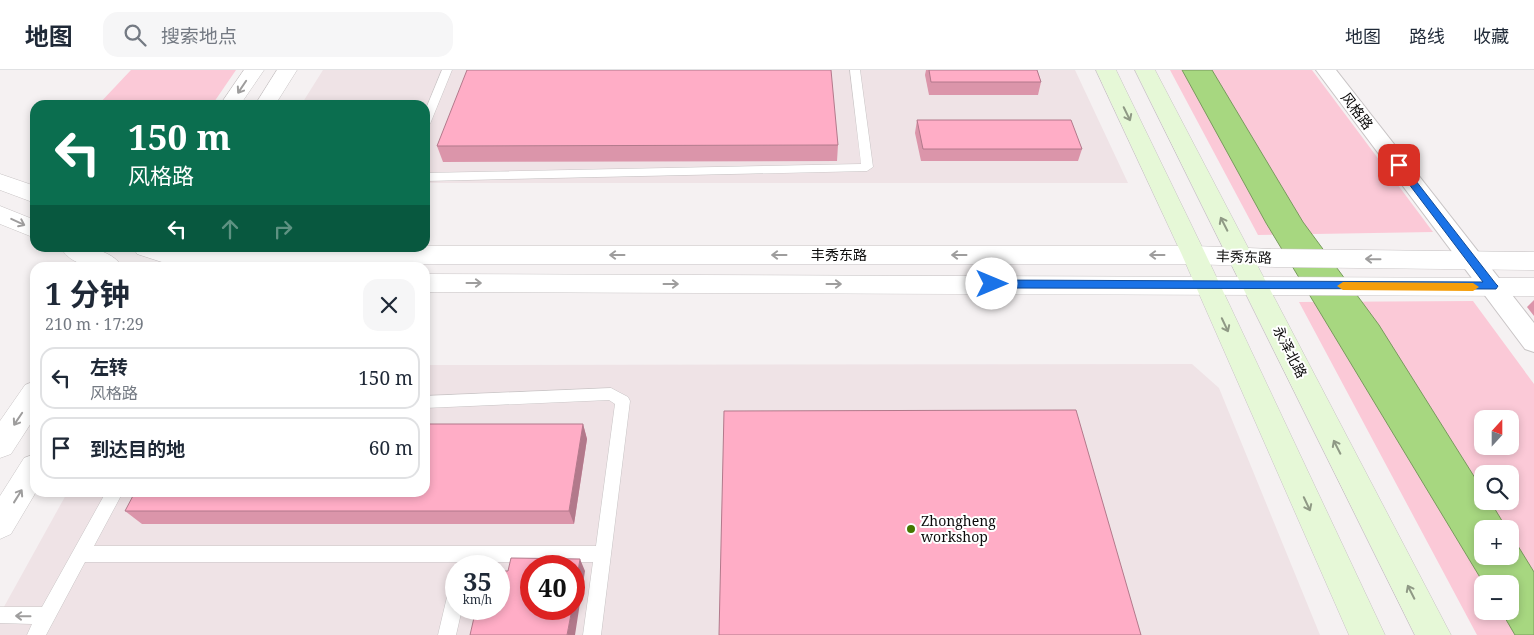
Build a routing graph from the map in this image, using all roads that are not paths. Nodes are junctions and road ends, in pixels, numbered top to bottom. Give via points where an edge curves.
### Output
1 (254, 70) edge
2 (287, 70) edge
3 (447, 70) edge
4 (855, 70) edge
5 (1106, 70) edge
6 (1145, 70) edge
7 (1326, 70) edge
8 (233, 100) edge
9 (268, 100) edge
10 (430, 112) edge
11 (430, 177) edge
12 (0, 181) edge
13 (30, 193) edge
14 (0, 214) edge
15 (30, 228) edge
16 (80, 252) edge
17 (162, 254) edge
18 (1194, 255) junction
19 (1241, 256) junction
20 (1472, 260) junction
21 (1534, 261) edge
22 (99, 262) edge
23 (430, 283) edge
24 (1207, 284) junction
25 (1256, 285) junction
26 (1492, 286) junction
27 (1534, 287) edge
28 (1534, 342) edge
29 (30, 400) edge
30 (430, 402) edge
31 (0, 445) edge
32 (30, 476) edge
33 (112, 497) edge
34 (0, 524) edge
35 (81, 554) junction
36 (601, 554) junction
37 (510, 558) edge
38 (445, 560) edge
39 (0, 615) edge
40 (46, 616) junction
41 (451, 620) edge
42 (36, 635) edge
43 (447, 635) edge
44 (592, 635) edge
45 (1368, 635) edge
46 (1433, 635) edge

1 -> 8 street
2 - 9 street
3 - 10 lane
4 - 11 lane via 867,167
5 -> 18 main road
19 -> 6 main road, 永泽北路
7 - 20 street, 风格路
12 - 13 street
14 -> 15 street
16 - 22 street
18 -> 17 street, 丰秀东路
18 - 19 street, 丰秀东路
18 - 24 main road
20 -> 19 street, 丰秀东路
19 - 25 main road, 永泽北路
20 - 21 street, 丰秀东路
20 - 26 street, 风格路
23 -> 24 street, 丰秀东路
24 - 25 street, 丰秀东路
24 -> 45 main road
25 - 26 street, 丰秀东路
46 -> 25 main road, 永泽北路
26 - 27 street, 丰秀东路
26 - 28 street, 风格路
29 -> 31 street
30 - 36 lane via 611,394 623,401
34 -> 32 street
33 - 35 lane
35 - 38 lane
35 - 40 lane
36 - 37 lane
36 - 44 lane
40 -> 39 lane
40 - 42 lane
41 - 43 lane

